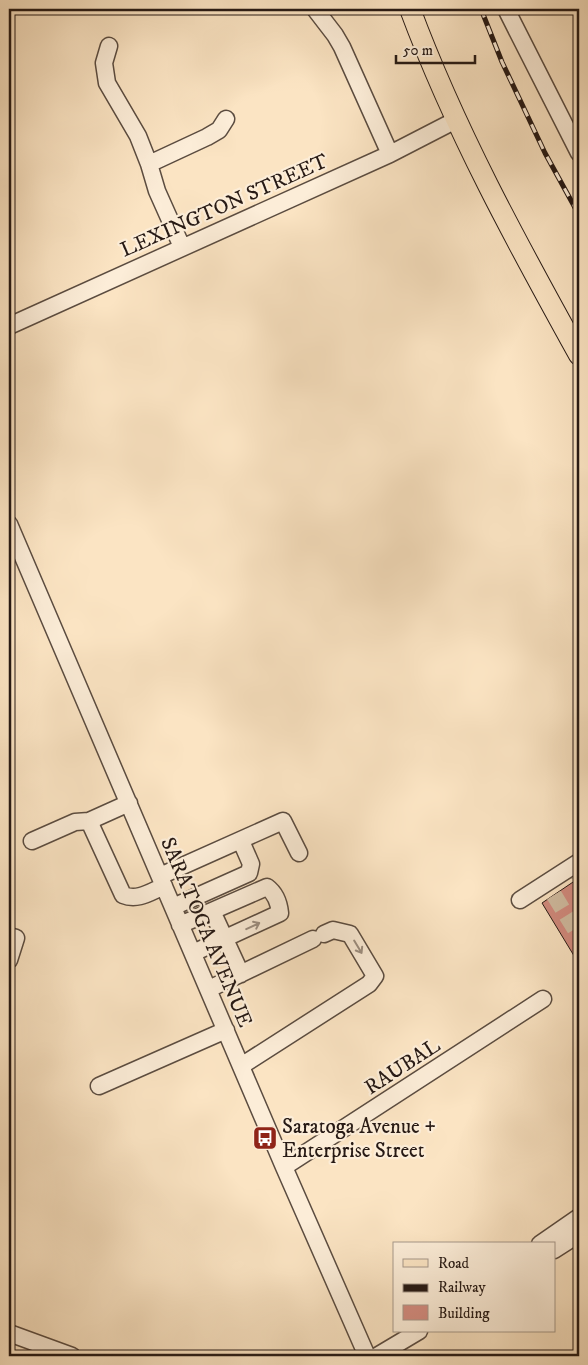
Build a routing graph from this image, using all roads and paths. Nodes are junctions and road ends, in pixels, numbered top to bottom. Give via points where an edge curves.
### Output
1 (315, 9) edge
2 (410, 9) edge
3 (506, 9) edge
4 (109, 46) dead end
5 (226, 119) dead end
6 (456, 120) junction
7 (579, 152) edge
8 (390, 154) junction
9 (149, 164) junction
10 (182, 247) junction
11 (9, 326) edge
12 (579, 355) edge
13 (9, 524) edge
14 (129, 803) junction
15 (89, 820) junction
16 (241, 841) junction
17 (32, 842) dead end
18 (299, 853) dead end
19 (577, 869) edge
20 (162, 881) junction
21 (520, 900) dead end
22 (173, 907) junction
23 (212, 911) junction
24 (180, 925) junction
25 (12, 937) edge
26 (225, 939) junction
27 (193, 953) junction
28 (9, 960) edge
29 (241, 974) junction
30 (209, 989) junction
31 (543, 1000) dead end
32 (226, 1030) junction
33 (242, 1066) junction
34 (99, 1086) dead end
35 (284, 1167) junction
36 (579, 1217) edge
37 (579, 1234) edge
38 (543, 1242) edge
39 (556, 1249) edge
40 (416, 1332) edge
41 (9, 1333) edge
42 (72, 1356) edge
43 (367, 1356) edge
44 (377, 1356) edge

1 - 8 street via 336,35
2 - 6 main road
3 - 7 street
4 - 9 street via 104,62 106,83 138,136
5 - 9 street via 219,130 206,138
6 - 8 street, LEXINGTON STREET
6 - 12 main road via 522,252
8 - 10 street, LEXINGTON STREET
9 - 10 street via 157,191
10 - 11 street, LEXINGTON STREET
13 - 14 street, SARATOGA AVENUE
14 - 15 street
14 - 20 street, SARATOGA AVENUE
15 - 17 street via 75,822
15 - 20 street via 122,895 140,897
16 - 18 street via 283,821
16 - 20 street
16 - 22 street via 251,864 249,873
19 - 21 street via 550,889
20 - 22 street, SARATOGA AVENUE
22 - 24 street, SARATOGA AVENUE
23 - 24 street
23 - 26 street
26 -> 23 street via 280,913 279,905 267,887
24 - 27 street, SARATOGA AVENUE
25 - 28 street
26 - 27 street
26 - 29 street
27 - 30 street, SARATOGA AVENUE
29 - 30 street
29 -> 33 street via 333,930 350,934 375,976 369,984
30 - 32 street, SARATOGA AVENUE
31 - 35 street, RAUBAL
32 - 33 street, SARATOGA AVENUE
32 - 34 street
33 - 35 street, SARATOGA AVENUE
35 - 43 street, SARATOGA AVENUE
36 - 38 street
37 - 39 street
40 - 44 street
41 - 42 street

